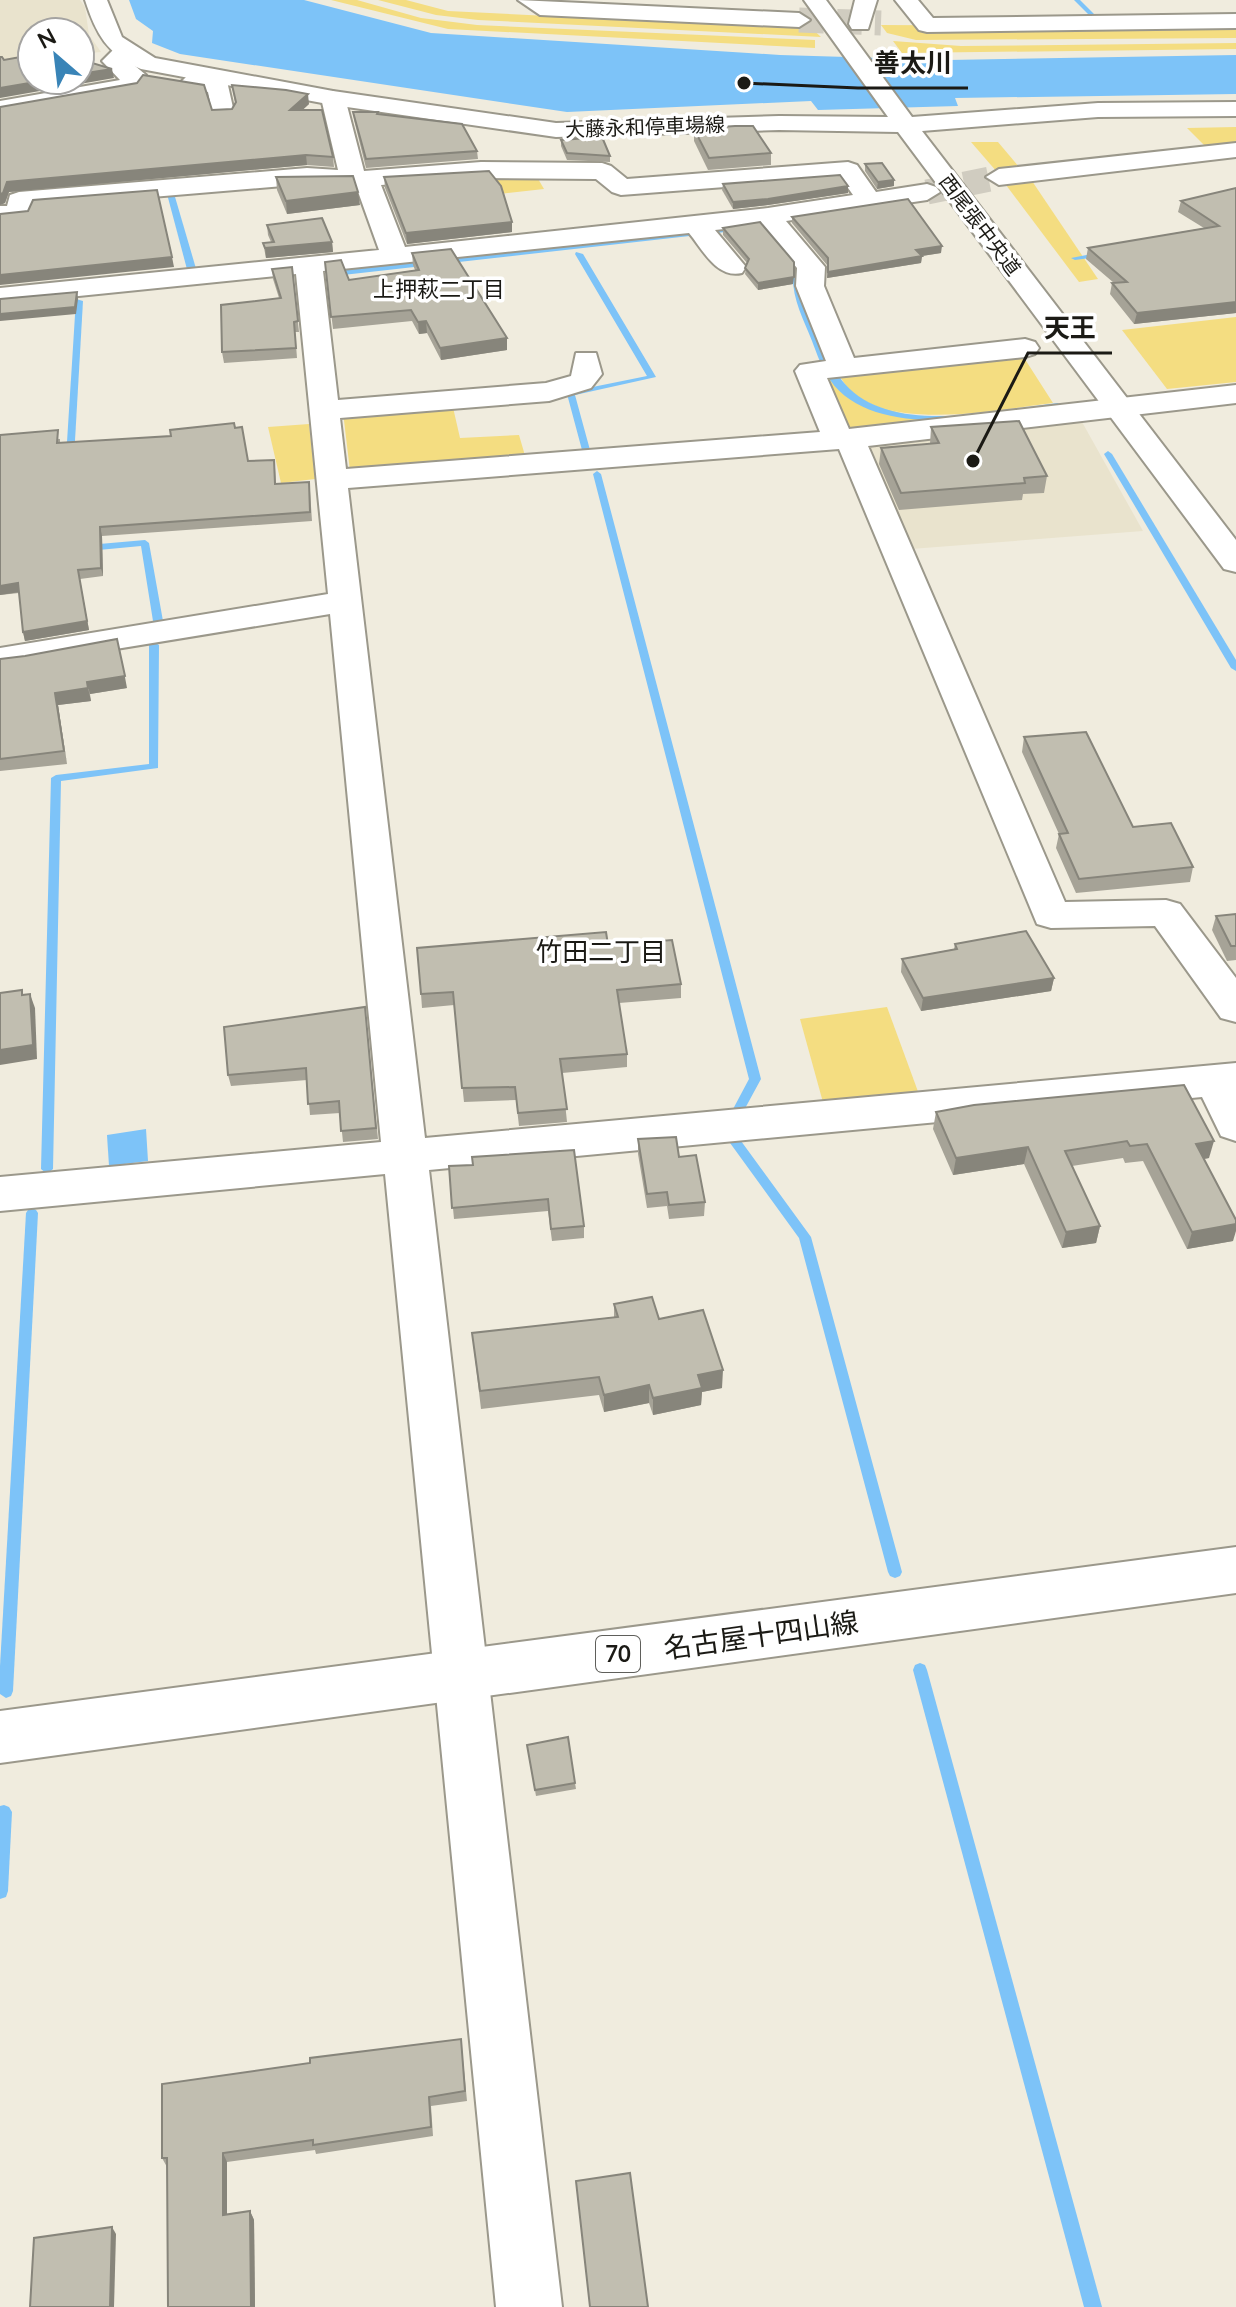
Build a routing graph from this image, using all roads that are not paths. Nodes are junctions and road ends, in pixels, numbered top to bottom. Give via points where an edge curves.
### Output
1 (96, 0) edge
2 (529, 0) edge
3 (749, 0) edge
4 (787, 0) edge
5 (815, 0) edge
6 (841, 0) edge
7 (866, 0) edge
8 (906, 0) edge
9 (1222, 0) edge
10 (1236, 18) edge
11 (799, 20) tunnel mouth
12 (763, 21) junction
13 (897, 23) tunnel mouth
14 (927, 25) junction
15 (849, 34) junction
16 (123, 53) junction
17 (201, 75) junction
18 (333, 98) junction
19 (0, 108) edge
20 (1236, 109) edge
21 (915, 110) junction
22 (222, 112) edge
23 (1236, 150) edge
24 (548, 171) junction
25 (999, 177) tunnel mouth
26 (360, 179) junction
27 (927, 192) tunnel mouth
28 (870, 201) junction
29 (1001, 209) dead end
30 (0, 214) edge
31 (768, 216) junction
32 (700, 230) junction
33 (583, 237) junction
34 (396, 258) junction
35 (309, 267) junction
36 (732, 267) dead end
37 (0, 296) edge
38 (1025, 348) dead end
39 (586, 359) dead end
40 (834, 368) junction
41 (1134, 379) dead end
42 (1236, 394) edge
43 (1120, 407) junction
44 (323, 410) junction
45 (1162, 416) junction
46 (844, 439) junction
47 (330, 480) junction
48 (1236, 562) edge
49 (345, 601) junction
50 (0, 658) edge
51 (1236, 1008) edge
52 (1227, 1080) edge
53 (1236, 1125) edge
54 (408, 1155) junction
55 (0, 1194) edge
56 (1236, 1570) edge
57 (461, 1676) junction
58 (0, 1737) edge
59 (529, 2307) edge

1 - 16 street via 107,36
2 - 12 street via 540,8
3 - 12 street
4 - 15 street
5 - 15 street, 西尾張中央道
6 - 15 street, 西尾張中央道
7 - 15 street
8 - 14 street
9 - 10 street
10 - 14 street
11 - 12 street
13 - 14 street
15 - 21 street, 西尾張中央道
15 - 21 street, 西尾張中央道 via 876,46
16 - 17 street, 大藤永和停車場線
16 - 19 street via 114,61 134,75 130,85
17 - 18 street, 大藤永和停車場線
17 - 22 street via 192,83 219,86
18 - 21 street, 大藤永和停車場線 via 556,130 765,123
18 - 26 street
20 - 21 street, 大藤永和停車場線
21 - 29 street, 西尾張中央道
21 - 43 street, 西尾張中央道 via 961,202
23 - 25 street
24 - 26 street
24 - 28 street via 602,171 621,187 848,170
24 - 33 street
26 - 30 street via 307,176 19,200 21,212
26 - 34 street
27 - 28 street
28 - 31 street
31 - 32 street
31 - 40 street via 811,267 810,286
32 - 33 street
32 - 36 street
33 - 34 street
34 - 35 street
35 - 37 street
35 - 44 street
38 - 40 street
39 - 44 street via 587,374 581,382 549,392
40 - 46 street via 810,371
41 - 45 street
42 - 45 street
43 - 45 street
43 - 46 street
43 - 48 street, 西尾張中央道
44 - 47 street
46 - 47 street
46 - 51 street via 1051,915 1166,913
47 - 49 street
49 - 50 street
49 - 54 street
52 - 53 street
52 - 54 street
54 - 55 street
54 - 57 street
56 - 57 street, 名古屋十四山線 / 70
57 - 58 street, 名古屋十四山線 / 70
57 - 59 street

